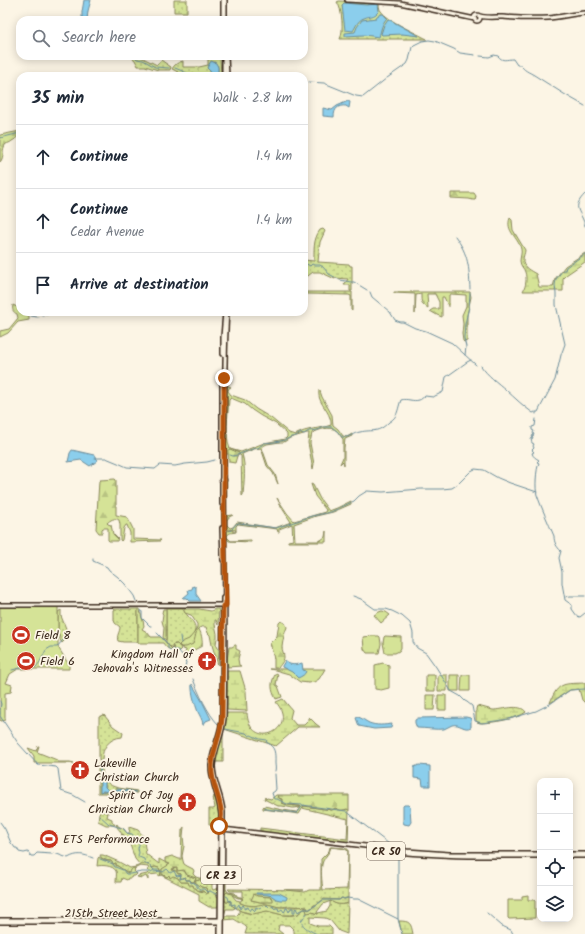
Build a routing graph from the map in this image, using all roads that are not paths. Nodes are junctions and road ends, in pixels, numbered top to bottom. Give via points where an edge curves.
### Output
1 (224, 0) edge
2 (347, 0) edge
3 (379, 0) edge
4 (585, 13) edge
5 (224, 16) edge
6 (475, 18) junction
7 (225, 60) edge
8 (225, 72) edge
9 (226, 316) edge
10 (0, 606) edge
11 (224, 606) junction
12 (221, 821) junction
13 (216, 828) dead end
14 (222, 829) junction
15 (230, 830) junction
16 (223, 837) junction
17 (537, 855) edge
18 (573, 855) edge
19 (585, 855) edge
20 (0, 921) edge
21 (32, 921) junction
22 (158, 921) junction
23 (221, 921) junction
24 (221, 934) edge

1 - 5 main road
2 - 6 main road via 400,3
3 - 6 main road via 402,1
4 - 6 main road via 537,19 480,18 478,15
7 - 8 main road
9 - 11 main road, CR 23 via 223,337
10 - 11 main road
11 - 12 main road, CR 23 via 222,718 211,766 221,807
11 - 14 main road, CR 23 via 224,721 214,765 223,807
12 - 13 main road
12 - 14 main road, CR 23
14 - 15 main road, CR 50
14 - 16 main road, CR 23
14 - 23 main road, CR 23
15 - 16 main road
15 - 17 main road, CR 50 via 427,853
16 - 23 main road, CR 23
18 - 19 main road
20 - 21 main road, 215th Street West
20 - 21 main road, 215th Street West
21 - 22 main road, 215th Street West
21 - 22 main road, 215th Street West
22 - 23 main road, 215th Street West
22 - 23 main road, 215th Street West
23 - 24 main road, CR 23

